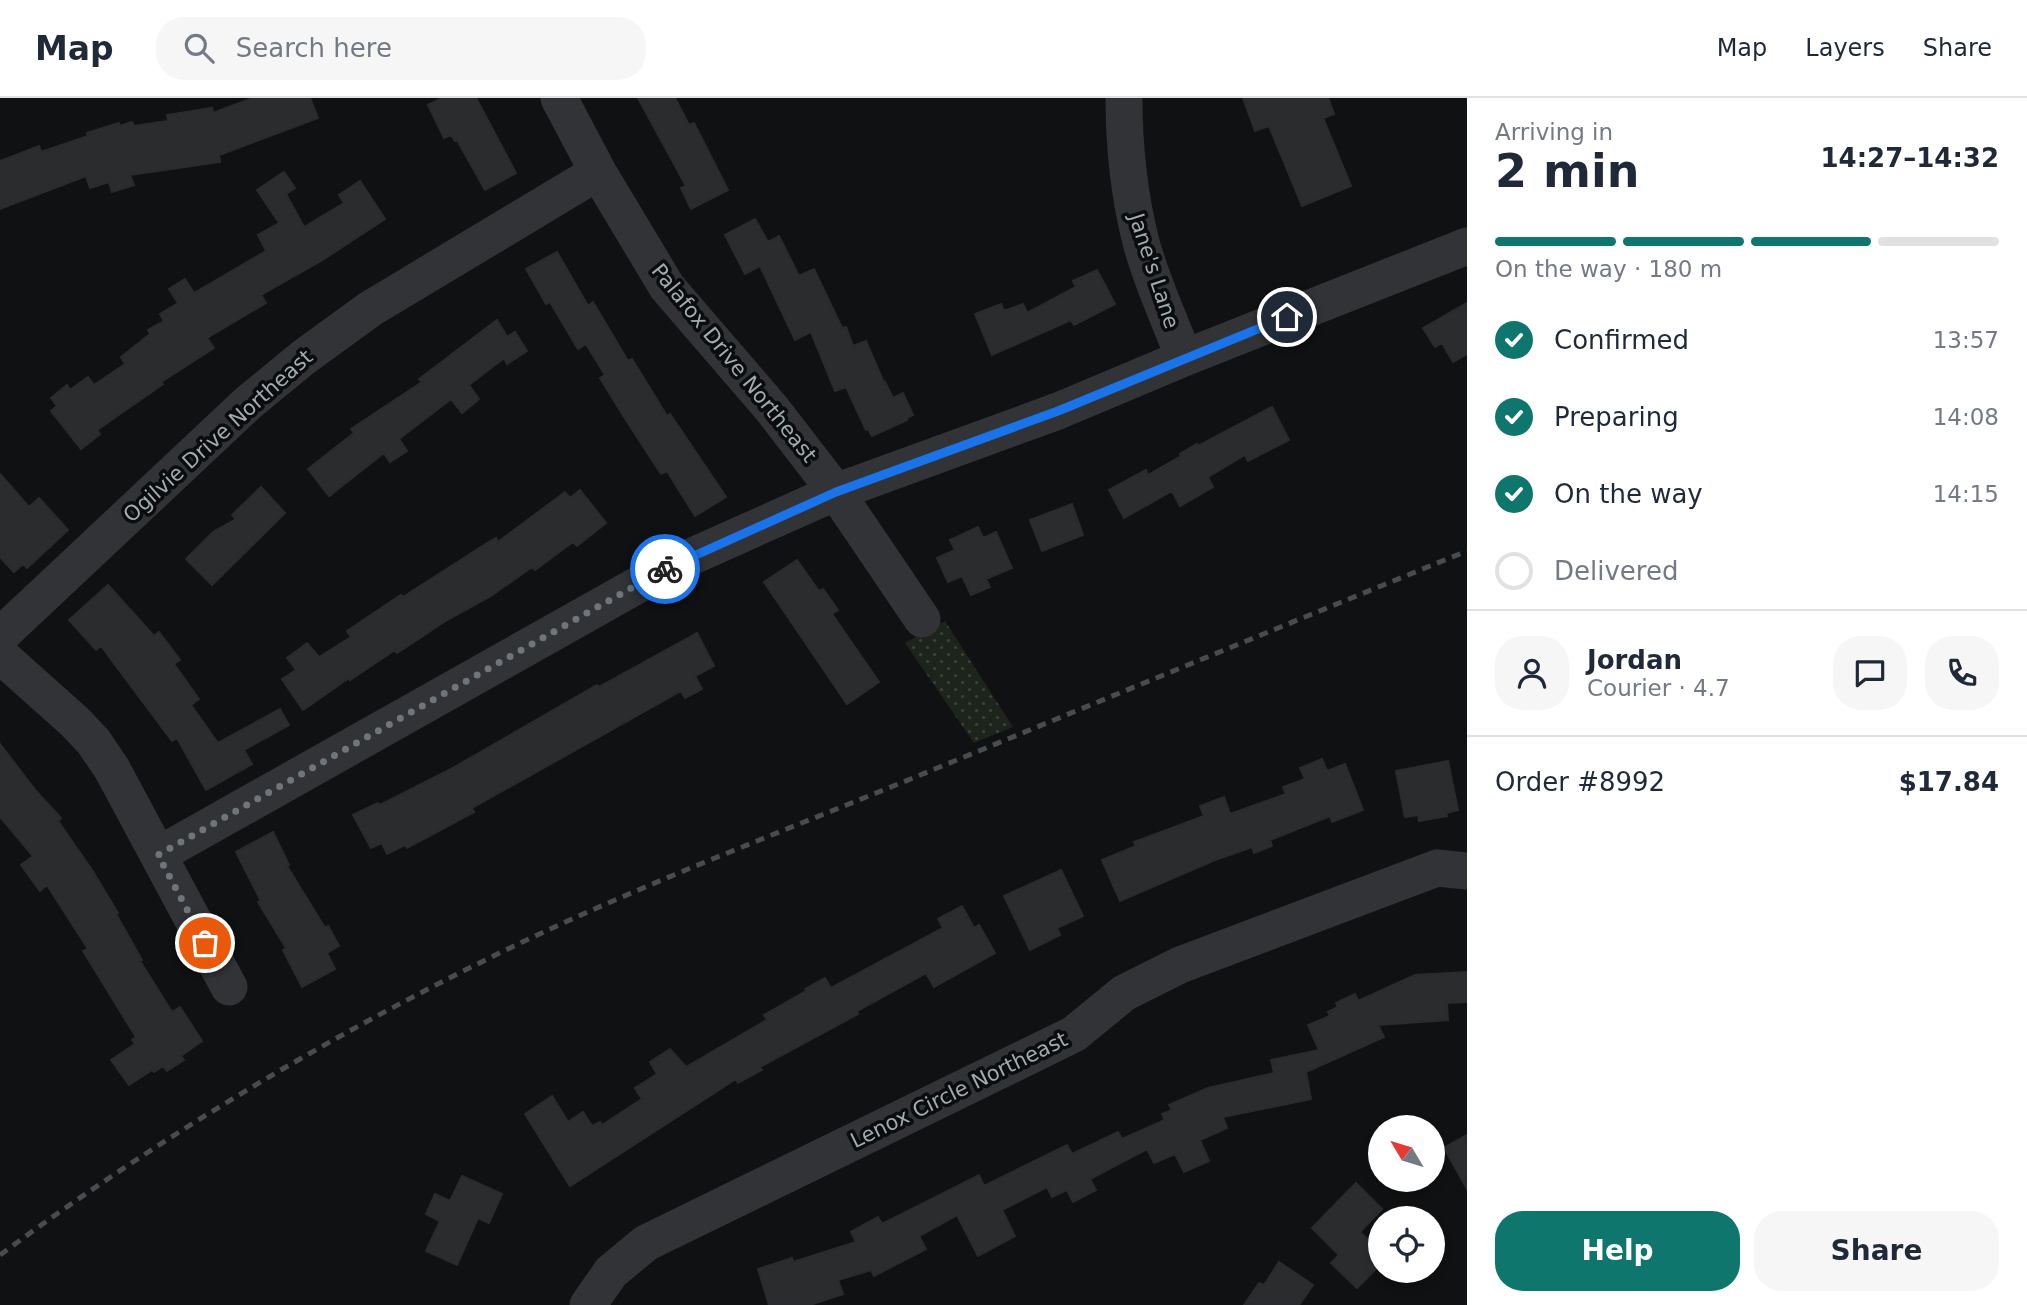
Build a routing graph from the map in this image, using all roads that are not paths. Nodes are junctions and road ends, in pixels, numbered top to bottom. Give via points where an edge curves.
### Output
1 (559, 98) edge
2 (1124, 98) edge
3 (597, 172) junction
4 (1467, 246) edge
5 (1184, 358) junction
6 (836, 492) junction
7 (922, 619) dead end
8 (0, 636) edge
9 (0, 655) edge
10 (158, 855) junction
11 (1467, 872) edge
12 (229, 987) dead end
13 (588, 1305) edge

1 - 3 street, Palafox Drive Northeast
2 - 5 street, Jane's Lane via 1126,155 1139,233
3 - 6 street, Palafox Drive Northeast via 667,287
3 - 8 street, Ogilvie Drive Northeast via 370,309 304,357
4 - 5 street
5 - 6 street via 1058,411
6 - 7 street, Palafox Drive Northeast
6 - 10 street via 675,564
9 - 10 street via 93,741
10 - 12 street
11 - 13 street, Lenox Circle Northeast via 1437,868 1168,970 1124,993 1074,1034 646,1243 611,1272

